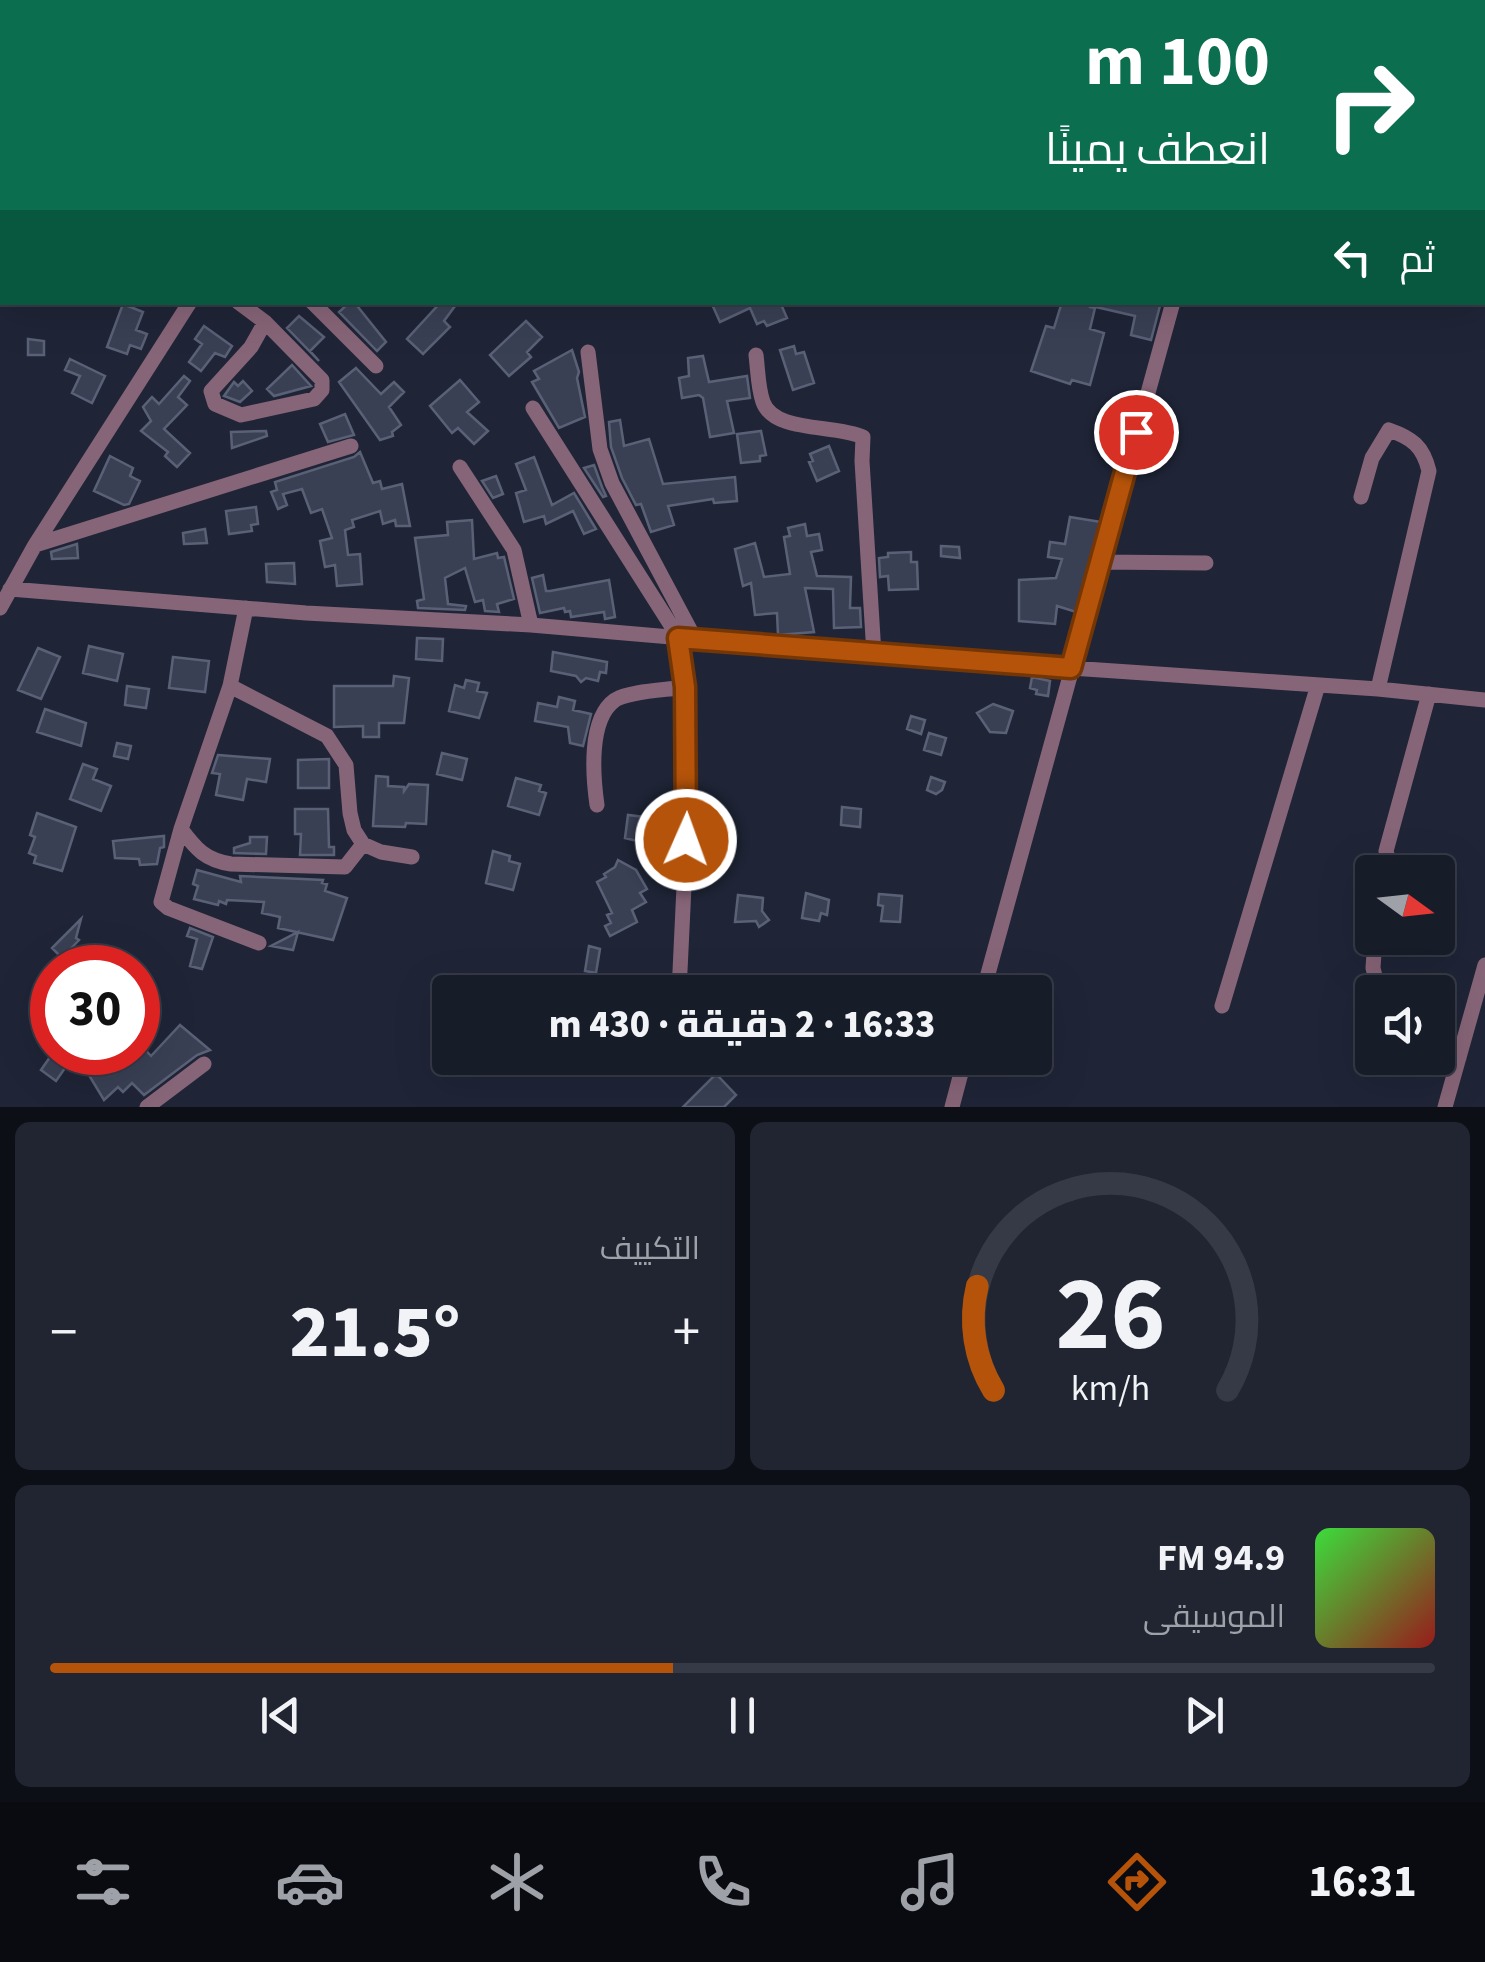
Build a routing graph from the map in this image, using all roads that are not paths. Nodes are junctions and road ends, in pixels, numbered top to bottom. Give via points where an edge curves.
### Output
1 (188, 305) edge
2 (242, 305) edge
3 (315, 305) edge
4 (1172, 305) edge
5 (265, 322) junction
6 (588, 352) dead end
7 (756, 356) dead end
8 (376, 366) dead end
9 (532, 408) dead end
10 (352, 446) dead end
11 (460, 467) dead end
12 (1361, 497) dead end
13 (35, 545) junction
14 (1101, 562) junction
15 (1206, 563) dead end
16 (6, 590) edge
17 (0, 608) edge
18 (246, 608) junction
19 (531, 625) junction
20 (687, 638) junction
21 (874, 654) junction
22 (1071, 668) junction
23 (1318, 685) junction
24 (230, 686) junction
25 (685, 687) junction
26 (1378, 689) junction
27 (1429, 694) junction
28 (1485, 700) edge
29 (597, 805) dead end
30 (182, 828) junction
31 (363, 844) junction
32 (1387, 855) edge
33 (412, 857) dead end
34 (260, 944) dead end
35 (1485, 965) edge
36 (680, 975) edge
37 (988, 975) edge
38 (1222, 1006) dead end
39 (1455, 1057) edge
40 (1459, 1058) junction
41 (204, 1064) dead end
42 (960, 1075) edge
43 (146, 1107) edge
44 (952, 1107) edge
45 (1445, 1107) edge

1 - 13 street
2 - 5 street
3 - 8 street
4 - 14 street
5 - 5 street via 210,391 216,404 241,415 314,400 322,390 322,380
6 - 20 street via 600,449 612,484
7 - 21 street via 762,399 780,422 863,436
9 - 20 street
10 - 13 street
11 - 19 street via 514,550
12 - 26 street via 1389,430 1413,438 1429,470
13 - 16 street
14 - 15 street
14 - 22 street
16 - 17 street
16 - 18 street
18 - 19 street
18 - 24 street
19 - 20 street
20 - 21 street
20 - 25 street
21 - 22 street
22 - 23 street
22 - 37 street
23 - 26 street
23 - 38 street
24 - 30 street
24 - 31 street via 327,736 346,764 350,812
25 - 29 street via 622,697 606,710 592,770
25 - 36 street via 688,802
26 - 27 street
27 - 28 street
27 - 32 street
30 - 31 street via 202,854 230,864 345,867
30 - 34 street via 164,905
31 - 33 street
35 - 40 street
39 - 40 street
40 - 45 street
41 - 43 street
42 - 44 street

